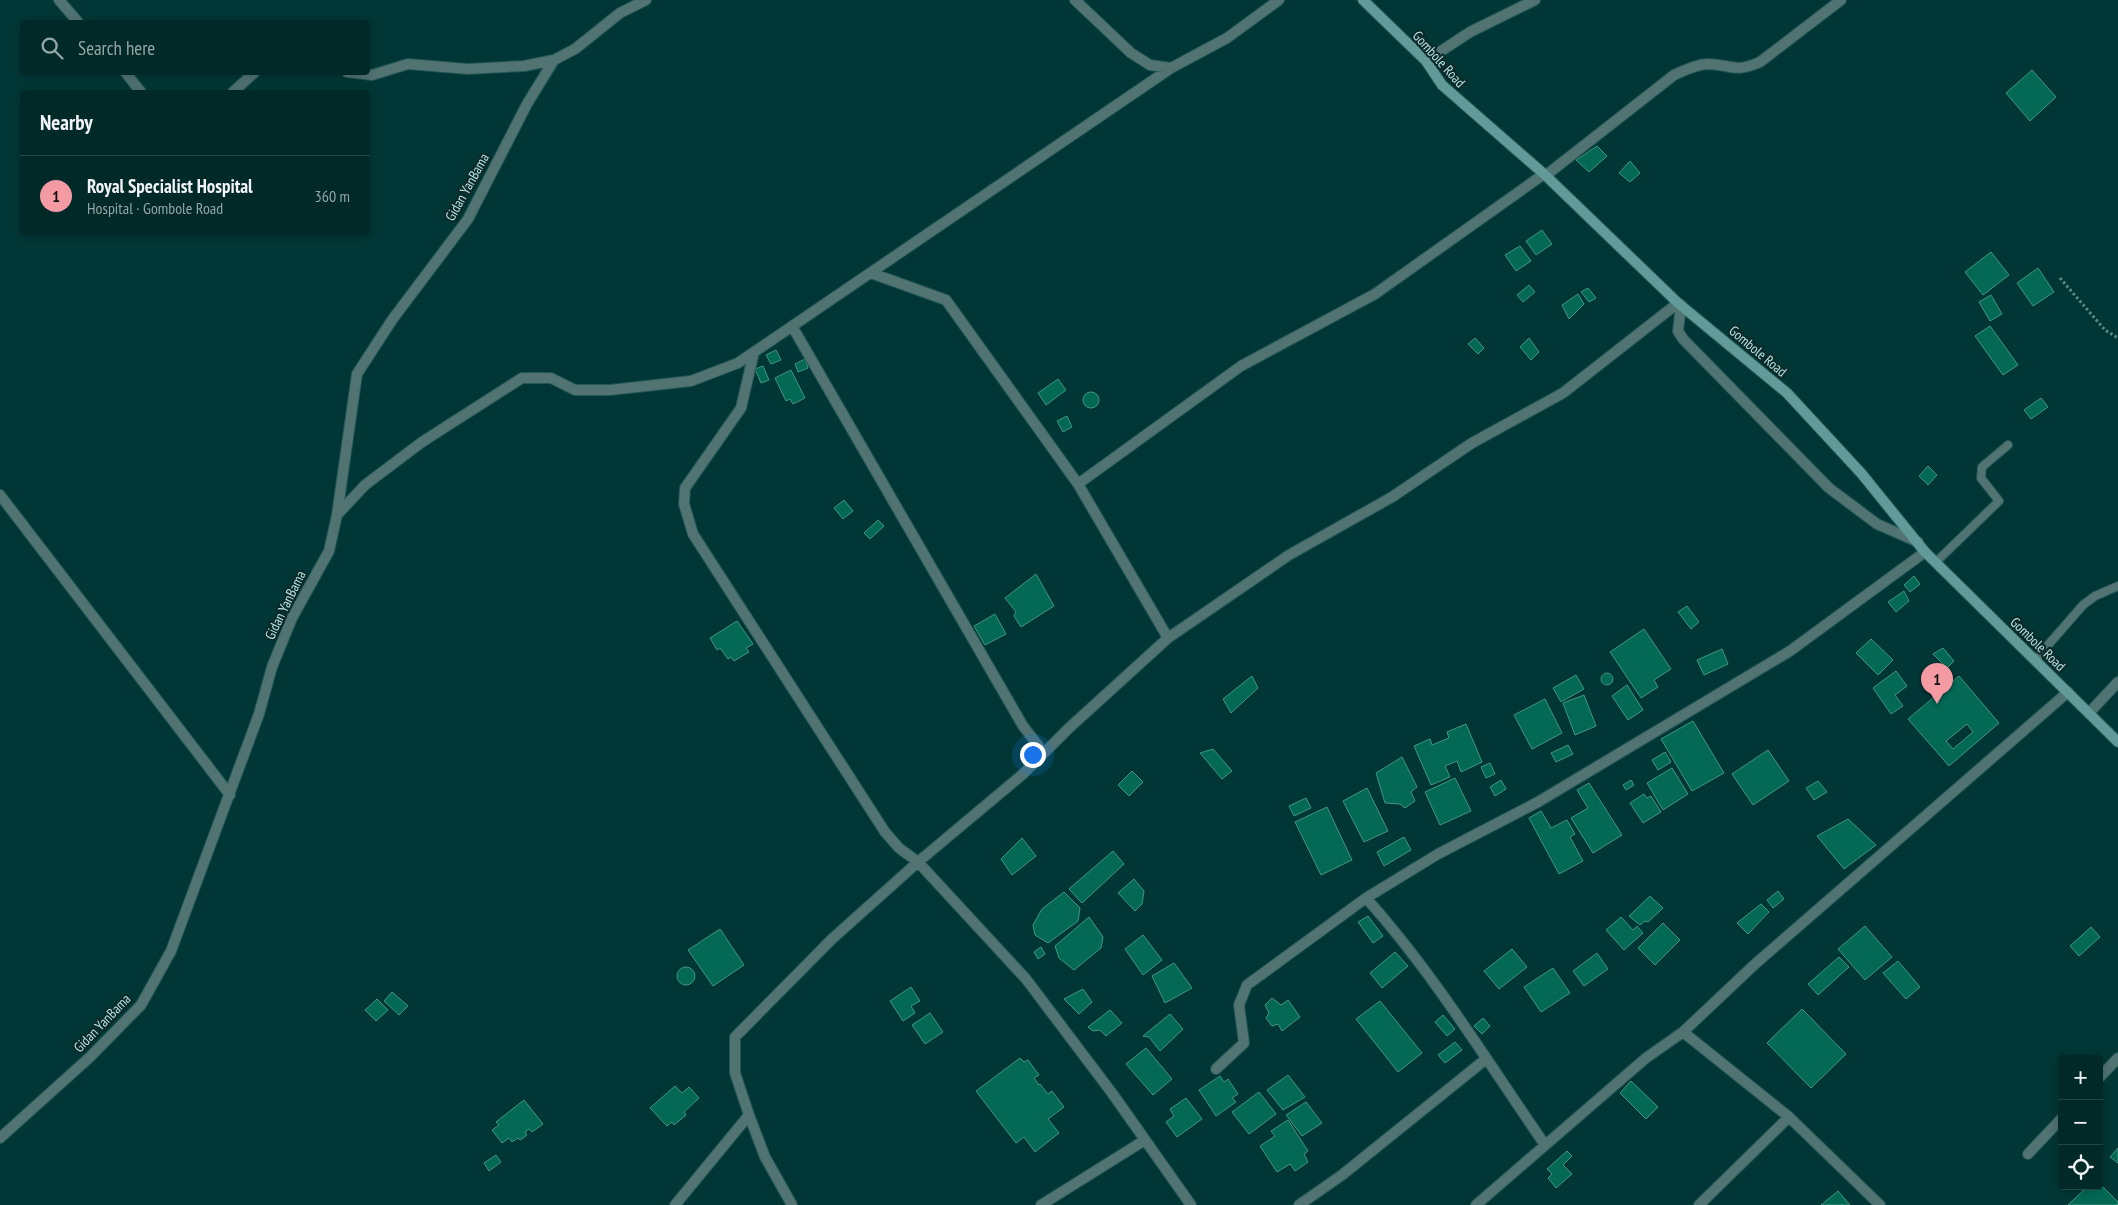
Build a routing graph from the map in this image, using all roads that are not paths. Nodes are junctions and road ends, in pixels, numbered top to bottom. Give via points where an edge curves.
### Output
1 (58, 0) edge
2 (646, 0) edge
3 (1075, 0) edge
4 (1279, 0) edge
5 (1363, 0) edge
6 (1535, 0) edge
7 (1841, 0) edge
8 (76, 20) edge
9 (554, 60) junction
10 (1426, 61) junction
11 (1172, 68) junction
12 (127, 75) edge
13 (252, 75) edge
14 (370, 75) edge
15 (139, 90) edge
16 (234, 90) edge
17 (1544, 175) junction
18 (871, 272) junction
19 (1679, 304) junction
20 (792, 326) junction
21 (754, 352) junction
22 (2008, 444) dead end
23 (1078, 484) junction
24 (0, 495) edge
25 (337, 516) junction
26 (1919, 542) junction
27 (1925, 552) junction
28 (1936, 562) junction
29 (2118, 586) edge
30 (1168, 638) junction
31 (2035, 660) junction
32 (2118, 682) edge
33 (2068, 692) junction
34 (2089, 713) junction
35 (2118, 742) edge
36 (1044, 753) junction
37 (230, 794) junction
38 (918, 862) junction
39 (1366, 898) junction
40 (1683, 1032) junction
41 (2118, 1058) edge
42 (1486, 1059) junction
43 (1216, 1069) dead end
44 (2103, 1074) edge
45 (749, 1115) junction
46 (1789, 1117) junction
47 (2058, 1122) edge
48 (0, 1138) edge
49 (1145, 1140) junction
50 (1545, 1145) junction
51 (2028, 1154) dead end
52 (676, 1205) edge
53 (792, 1205) edge
54 (1041, 1205) edge
55 (1191, 1205) edge
56 (1299, 1205) edge
57 (1476, 1205) edge
58 (1699, 1205) edge
59 (1880, 1205) edge

1 - 8 street
2 - 9 street via 620,13 575,49
3 - 11 street via 1131,53 1150,65
4 - 11 street via 1227,38
5 - 10 street, Gombole Road
6 - 10 street via 1470,32
7 - 17 street via 1760,62 1745,68 1708,64 1674,75
9 - 14 street via 524,66 468,69 408,64
9 - 25 street, Gidan YanBama via 527,104 468,219 392,320 357,374
10 - 17 street, Gombole Road via 1442,85
11 - 18 street
12 - 15 street
13 - 16 street
17 - 19 street, Gombole Road
17 - 23 street via 1375,294 1241,366
18 - 20 street
18 - 23 street via 946,300
19 - 26 street, Gombole Road via 1787,393
19 - 26 street via 1678,330 1683,339 1829,488 1877,524
19 - 30 street via 1563,393 1472,443 1392,497 1289,555
20 - 21 street
20 - 36 street via 1023,726
21 - 25 street via 738,363 691,381 610,390 574,390 551,378 522,378 422,442 364,485
21 - 38 street via 741,408 685,488 684,504 693,534 885,832
22 - 28 lane via 1982,467 1981,478 1998,501
23 - 30 street
24 - 37 street
25 - 37 street, Gidan YanBama via 328,551 292,618 272,668
26 - 27 street, Gombole Road
27 - 28 street, Gombole Road
27 - 39 street via 1790,651 1547,796 1438,854
28 - 31 street, Gombole Road
29 - 31 lane via 2083,605
30 - 36 street
31 - 33 street, Gombole Road
32 - 34 street
33 - 34 street, Gombole Road
33 - 40 street via 1754,965
34 - 35 street, Gombole Road
36 - 38 street
37 - 48 street, Gidan YanBama via 171,951 141,1005 90,1057
38 - 45 street via 832,939 735,1037 735,1073
38 - 49 street via 1026,978
39 - 42 street via 1385,918
39 - 43 street via 1247,985 1239,1005 1244,1043
40 - 46 street
40 - 50 street via 1646,1058
41 - 44 street
42 - 50 street
42 - 56 street via 1342,1175
45 - 52 street
45 - 53 street via 765,1157
46 - 58 street
46 - 59 street
47 - 51 street
49 - 54 street
49 - 55 street
50 - 57 street

